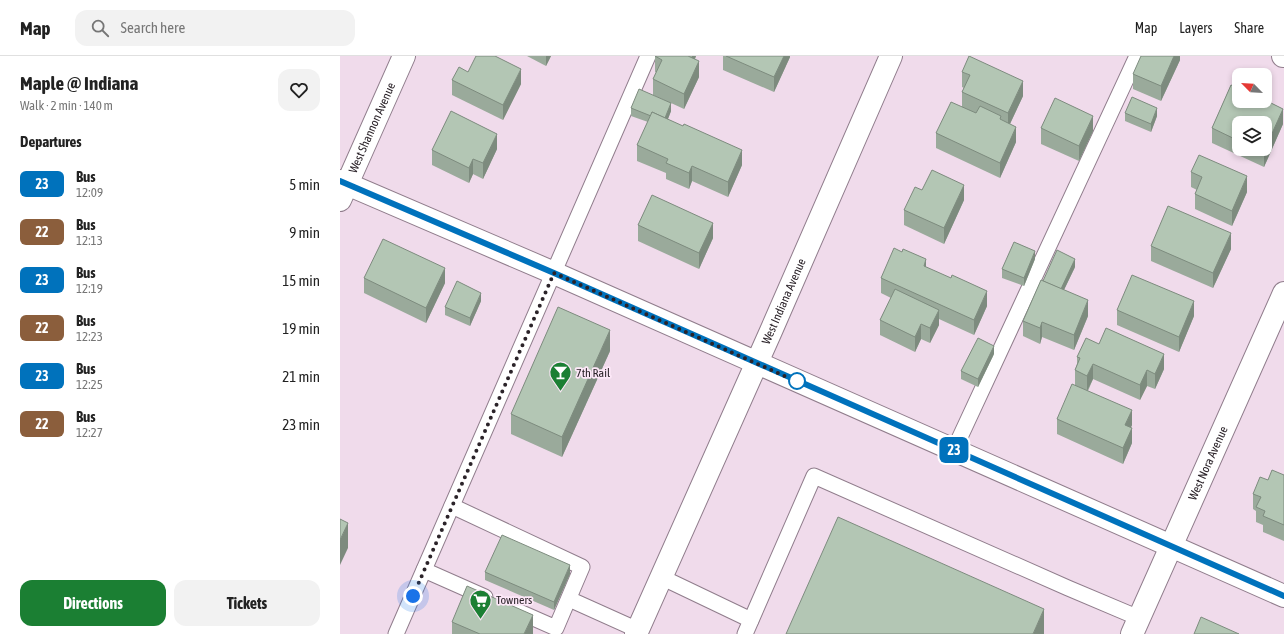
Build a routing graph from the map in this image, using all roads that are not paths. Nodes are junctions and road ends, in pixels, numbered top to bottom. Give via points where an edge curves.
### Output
1 (404, 56) edge
2 (648, 56) edge
3 (891, 56) edge
4 (1137, 56) edge
5 (342, 189) edge
6 (554, 273) junction
7 (1284, 293) edge
8 (756, 364) junction
9 (954, 450) junction
10 (452, 506) junction
11 (1171, 547) junction
12 (424, 570) junction
13 (661, 577) junction
14 (1284, 596) edge
15 (569, 599) junction
16 (1135, 626) edge
17 (748, 627) edge
18 (554, 631) edge
19 (637, 632) edge
20 (396, 634) edge

1 - 5 street, West Shannon Avenue
2 - 6 lane
3 - 8 street, West Indiana Avenue
4 - 9 lane
5 - 6 street
6 - 8 street
6 - 10 lane
7 - 11 street, West Nora Avenue
8 - 9 street
8 - 13 street, West Indiana Avenue
9 - 11 street
10 - 12 lane
10 - 15 lane via 582,567
11 - 14 street
11 - 16 street, West Nora Avenue
12 - 18 lane
12 - 20 lane
13 - 17 lane
13 - 19 street, West Indiana Avenue
15 - 18 lane
15 - 19 lane
16 - 17 lane via 814,476

